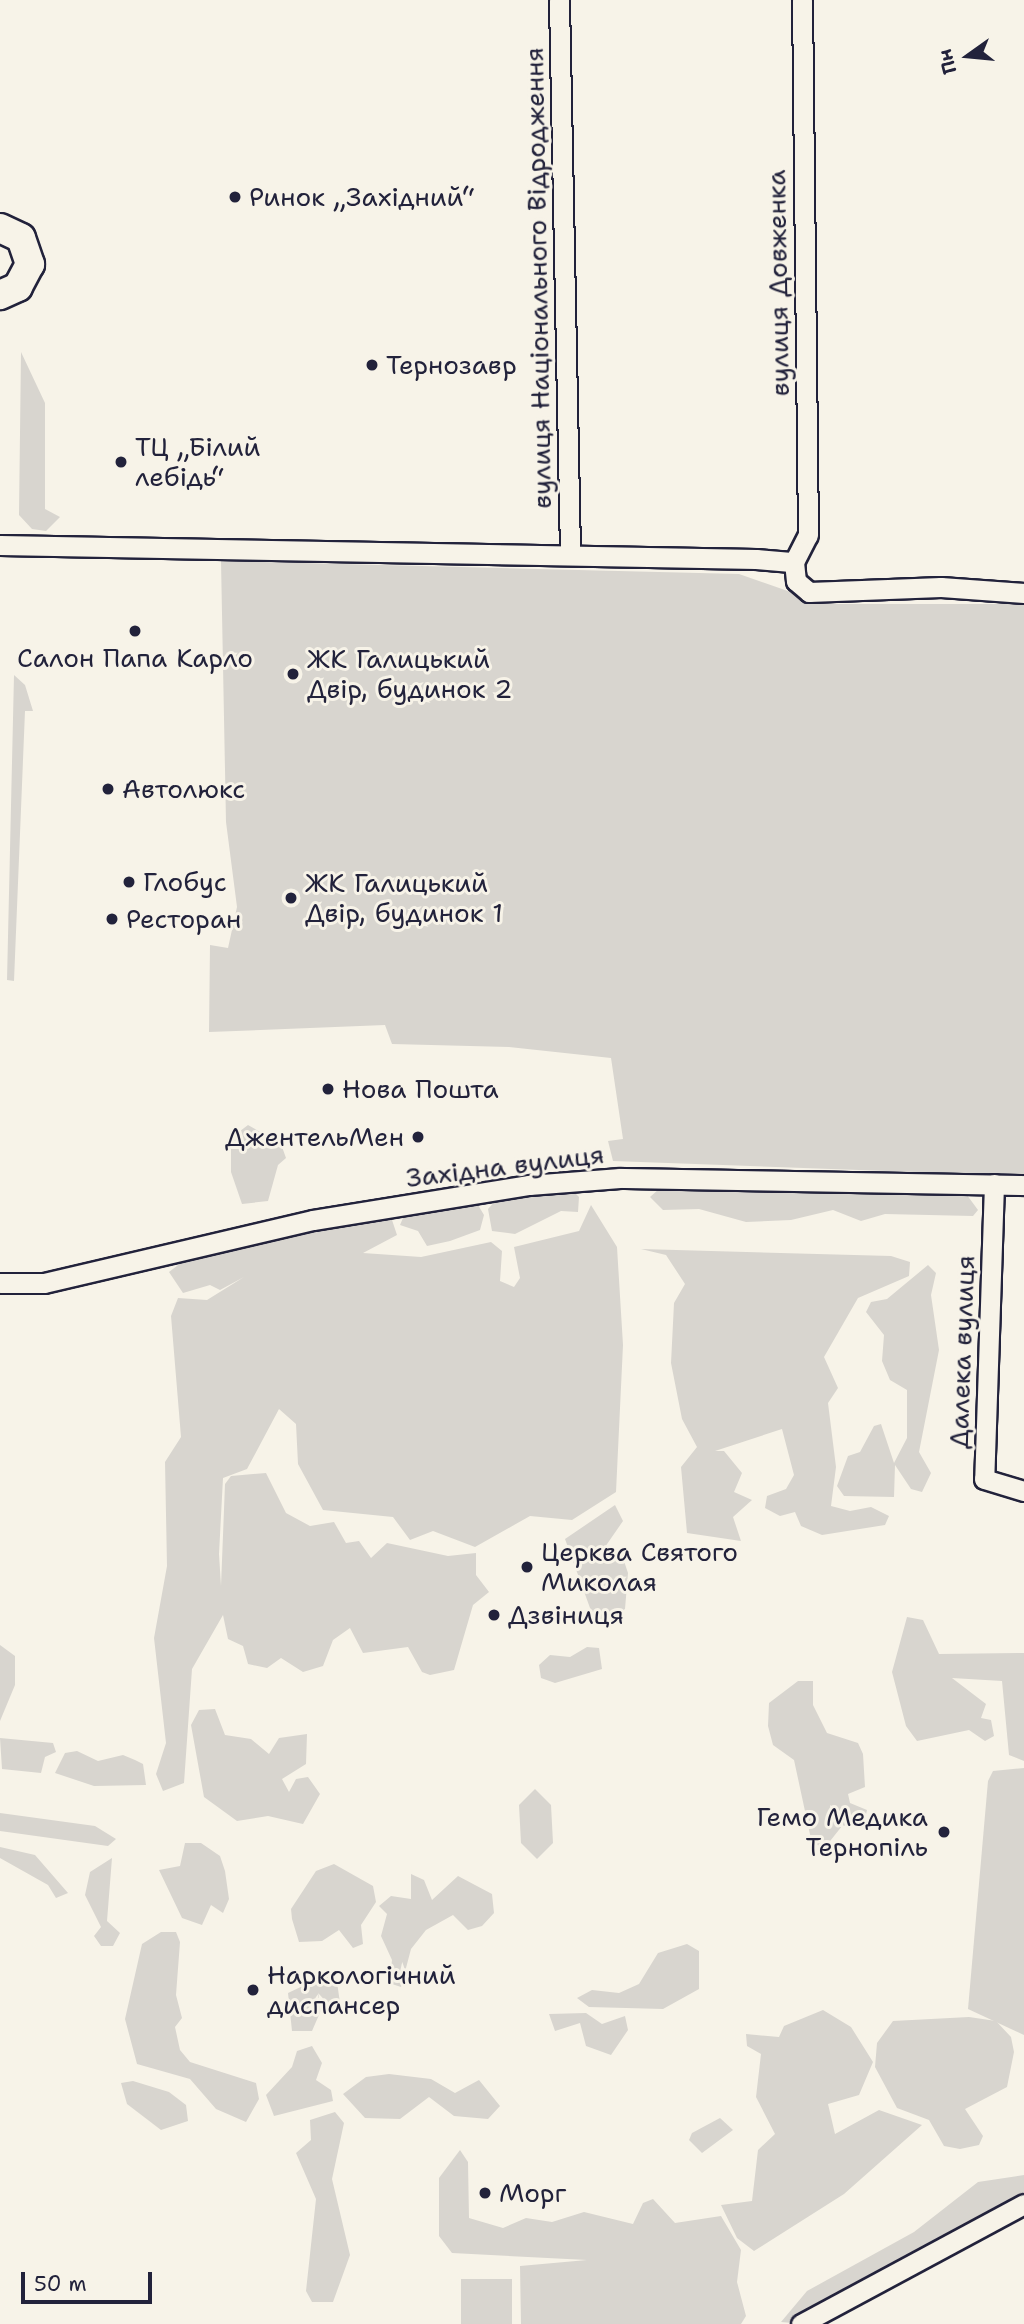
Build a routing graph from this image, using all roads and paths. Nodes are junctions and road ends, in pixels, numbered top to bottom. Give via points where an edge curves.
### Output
1 (559, 0) edge
2 (802, 0) edge
3 (0, 228) edge
4 (0, 295) edge
5 (0, 545) edge
6 (570, 555) junction
7 (794, 562) junction
8 (1023, 593) edge
9 (994, 1184) junction
10 (1024, 1185) edge
11 (0, 1283) edge
12 (1024, 1491) edge
13 (1024, 2204) edge
14 (801, 2324) edge

1 - 6 street, вулиця Національного Відродження
2 - 7 street, вулиця Довженка via 808,535
3 - 4 highway via 20,238 30,264 19,287
5 - 6 street
6 - 7 street
7 - 8 street via 796,582 809,592 941,587
9 - 10 street, Західна вулиця
9 - 11 street, Західна вулиця via 620,1178 529,1185 313,1220 44,1283
9 - 12 street, Далека вулиця via 984,1479
13 - 14 street

